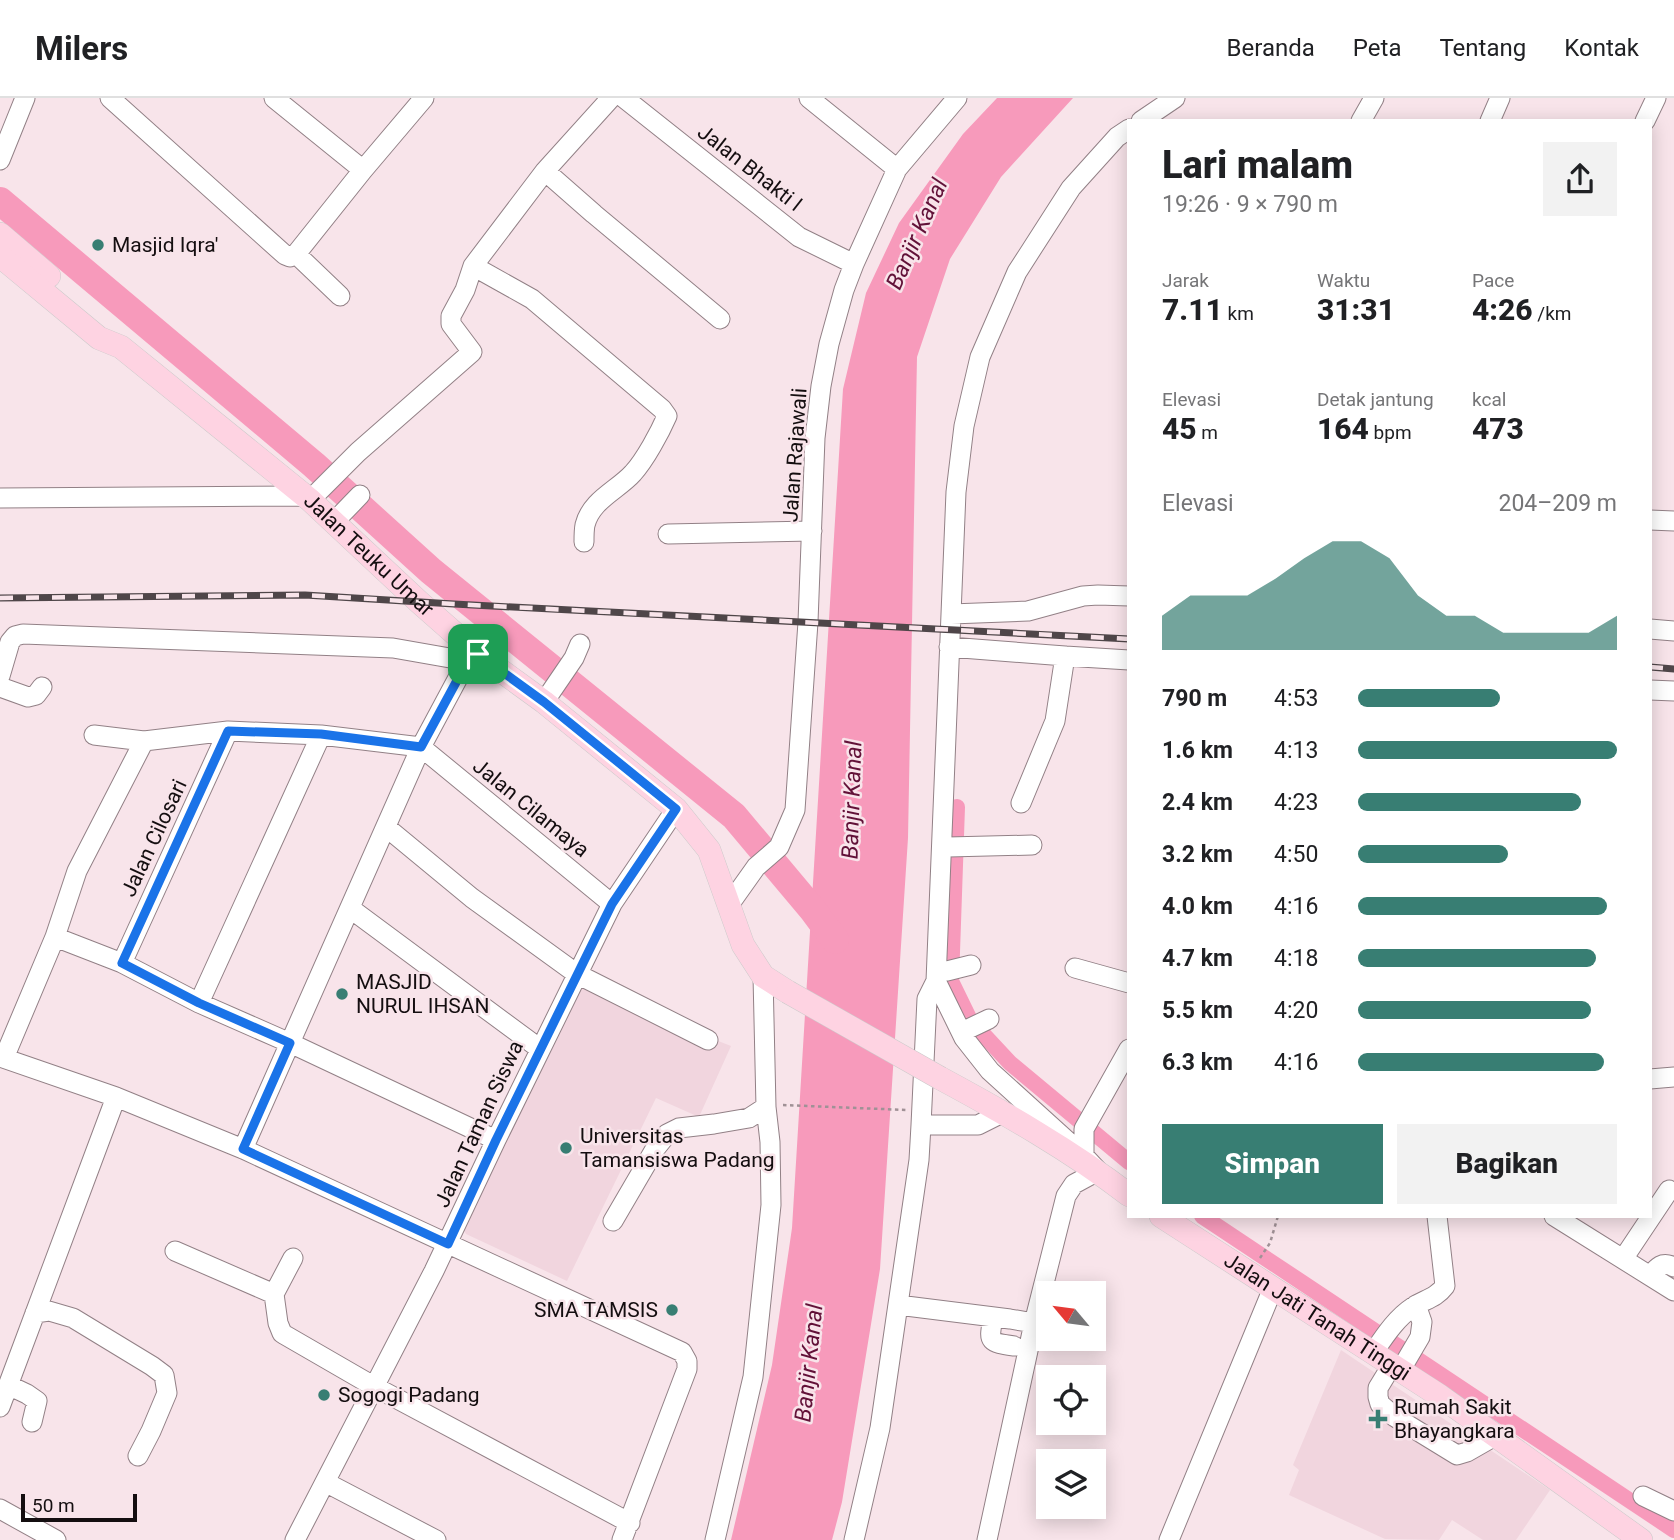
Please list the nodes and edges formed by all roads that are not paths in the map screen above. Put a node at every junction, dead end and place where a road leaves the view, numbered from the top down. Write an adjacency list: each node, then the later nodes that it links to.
1 (25, 98): 18 (street)
2 (110, 98): 23 (street)
3 (274, 98): 20 (street)
4 (424, 98): 20 (street)
5 (611, 98): 21 (street)
6 (624, 98): 25 (street, Jalan Bhakti I)
7 (808, 98): 19 (street)
8 (957, 98): 19 (street, Jalan Rajawali)
9 (1175, 98): 13 (street)
10 (1374, 98): 14 (street)
11 (1500, 98): 15 (street)
12 (1656, 98): 16 (street)
13 (1144, 119)
14 (1362, 119)
15 (1491, 119)
16 (1646, 119)
17 (1127, 130): 40 (street)
18 (0, 160)
19 (897, 169): 25 (street, Jalan Rajawali)
20 (363, 170): 23 (street)
21 (545, 171): 26 (street); 28 (street)
22 (0, 234): 29 (main road, Jalan Teuku Umar)
23 (296, 254): 27 (street)
24 (0, 256): 29 (main road, Jalan Teuku Umar)
25 (854, 264): 36 (street, Jalan Rajawali)
26 (473, 266): 30 (street); 38 (street)
27 (340, 296)
28 (720, 319)
29 (121, 346): 30 (main road, Jalan Teuku Umar)
30 (311, 495): 32 (street); 33 (main road, Jalan Teuku Umar)
31 (359, 496): 33 (street)
32 (0, 498)
33 (339, 517): 46 (main road, Jalan Teuku Umar)
34 (1652, 520): 35 (street)
35 (1674, 521)
36 (812, 531): 37 (street); 65 (street, Jalan Rajawali)
37 (668, 534)
38 (584, 542)
39 (1127, 596): 40 (street)
40 (951, 614): 43 (street)
41 (1652, 629): 42 (street)
42 (1674, 631)
43 (949, 647): 45 (street); 63 (street)
44 (577, 651): 53 (street)
45 (1065, 656): 47 (street); 59 (street)
46 (472, 658): 48 (street); 53 (main road, Jalan Teuku Umar); 58 (street)
47 (1127, 660)
48 (0, 676)
49 (0, 687): 50 (street)
50 (42, 687)
51 (1652, 690): 52 (street)
52 (1674, 691)
53 (548, 696): 60 (main road, Jalan Teuku Umar)
54 (105, 731): 57 (street)
55 (228, 731): 56 (street); 57 (street); 68 (street, Jalan Cilosari)
56 (321, 734): 58 (street); 74 (street)
57 (145, 741): 67 (street)
58 (421, 747): 61 (street); 64 (street, Jalan Cilamaya)
59 (1021, 803)
60 (676, 809): 64 (street, Jalan Taman Siswa); 65 (main road, Jalan Teuku Umar)
61 (387, 827): 66 (street); 71 (street)
62 (1032, 845): 63 (street)
63 (945, 848): 70 (street)
64 (612, 904): 71 (street, Jalan Taman Siswa)
65 (729, 905): 72 (main road, Jalan Teuku Umar)
66 (351, 909): 76 (street); 77 (street)
67 (55, 937): 68 (street); 79 (street)
68 (122, 963): 74 (street)
69 (1074, 968): 73 (street)
70 (952, 971): 85 (street); 88 (street)
71 (578, 974): 75 (street); 77 (street, Jalan Taman Siswa)
72 (763, 976): 83 (street); 84 (main road, Jalan Teuku Umar, bridge)
73 (1127, 982)
74 (199, 1003): 76 (street)
75 (708, 1040)
76 (290, 1043): 86 (street); 87 (street)
77 (540, 1049): 86 (street, Jalan Taman Siswa)
78 (1127, 1053): 88 (street)
79 (2, 1058): 82 (street)
80 (1674, 1077): 81 (street)
81 (1652, 1079)
82 (116, 1097): 87 (street); 108 (street)
83 (771, 1106): 96 (street); 128 (street)
84 (1004, 1112): 85 (street); 88 (main road)
85 (917, 1117): 106 (street)
86 (496, 1140): 97 (street, Jalan Taman Siswa)
87 (243, 1149): 97 (street)
88 (1091, 1163): 90 (main road); 110 (street)
89 (1670, 1190): 91 (street)
90 (1127, 1193)
91 (1652, 1216)
92 (1164, 1218): 103 (main road, Jalan Jati Tanah Tinggi)
93 (1437, 1218): 107 (street)
94 (1557, 1218): 100 (street)
95 (1651, 1218): 100 (street)
96 (613, 1221)
97 (448, 1244): 114 (street, Jalan Taman Siswa); 123 (street)
98 (176, 1251): 105 (street)
99 (293, 1258): 105 (street)
100 (1623, 1259): 102 (street)
101 (1674, 1266): 102 (street)
102 (1650, 1276): 104 (street)
103 (1273, 1288): 112 (main road, Jalan Jati Tanah Tinggi); 131 (street)
104 (1674, 1291)
105 (274, 1294): 114 (street)
106 (898, 1305): 109 (street); 129 (street)
107 (1416, 1305): 112 (street); 112 (street)
108 (35, 1313): 113 (street); 118 (street)
109 (993, 1317): 110 (street); 111 (street)
110 (1034, 1323): 130 (street)
111 (1014, 1346)
112 (1388, 1363): 117 (main road, Jalan Jati Tanah Tinggi); 117 (street)
113 (8, 1385): 115 (street); 116 (street)
114 (375, 1387): 119 (street, Jalan Taman Siswa); 123 (street)
115 (0, 1407)
116 (32, 1422)
117 (1495, 1436): 132 (main road, Jalan Jati Tanah Tinggi)
118 (138, 1456)
119 (325, 1482): 124 (street); 126 (street, Jalan Taman Siswa)
120 (1643, 1496): 122 (street)
121 (0, 1509): 125 (street)
122 (1674, 1511)
123 (626, 1531)
124 (409, 1533): 127 (street)
125 (56, 1540)
126 (295, 1540)
127 (436, 1540)
128 (715, 1540)
129 (853, 1540)
130 (986, 1540)
131 (1169, 1540)
132 (1641, 1540)

